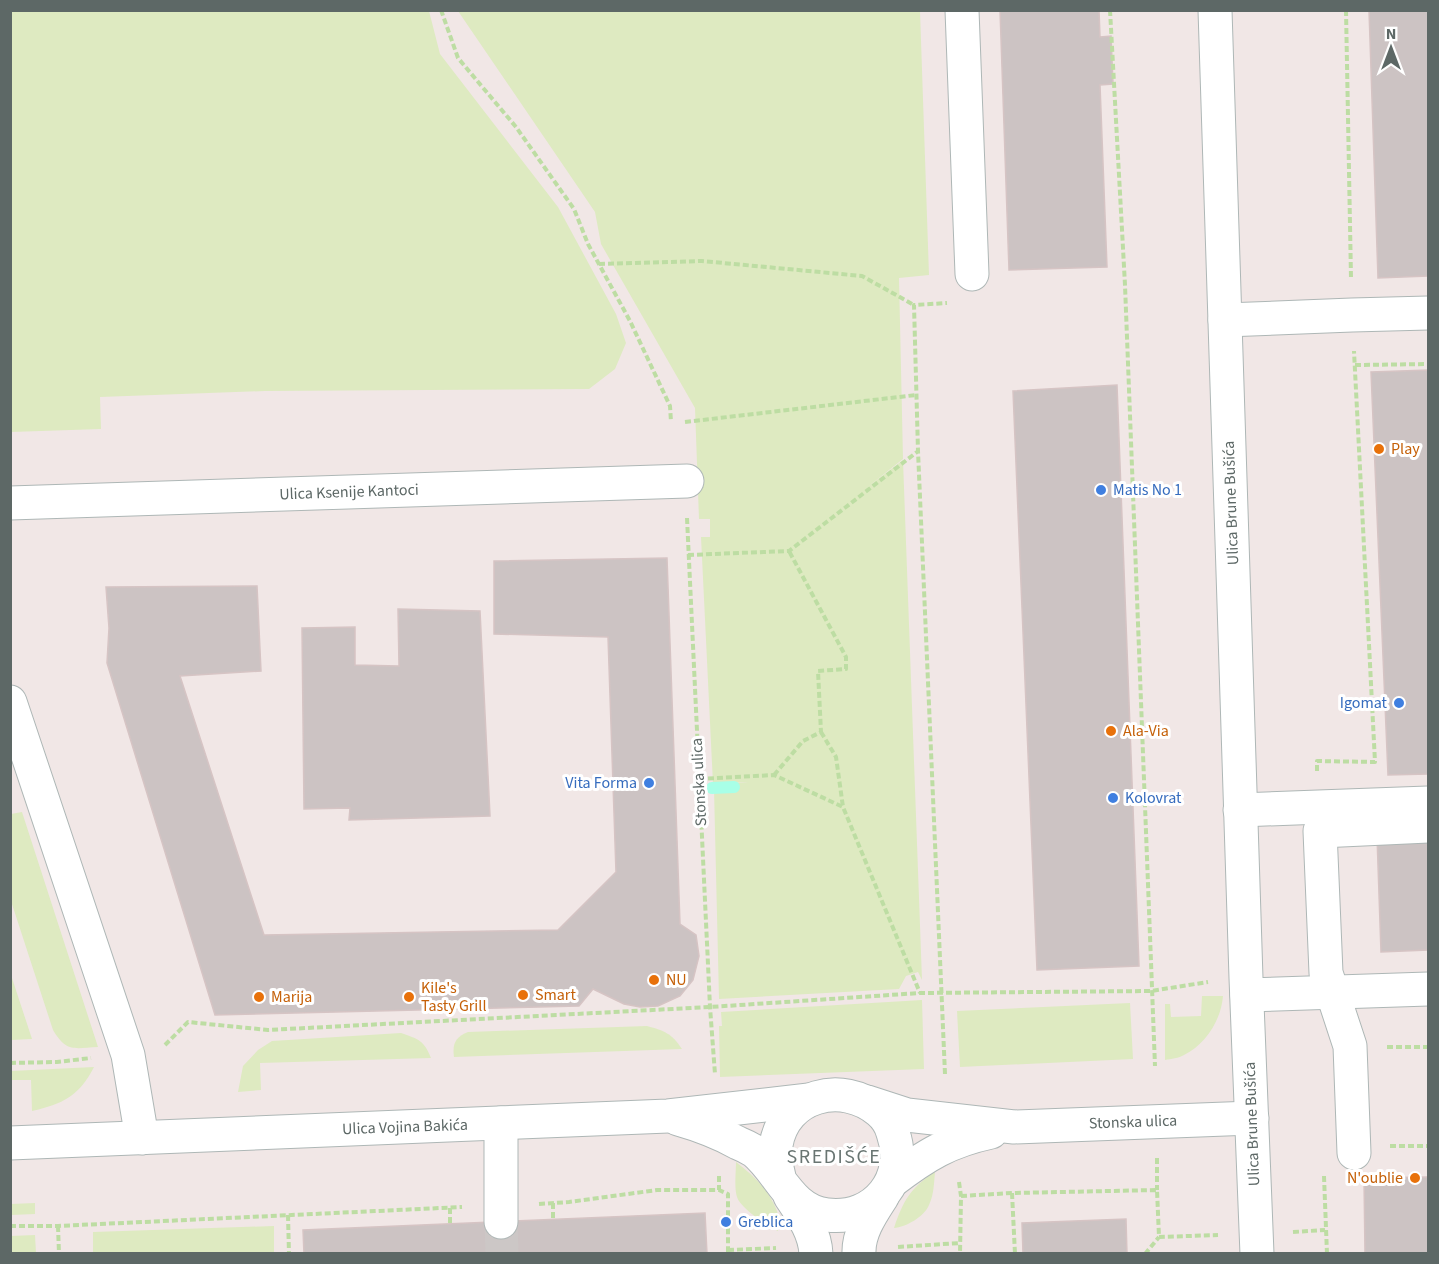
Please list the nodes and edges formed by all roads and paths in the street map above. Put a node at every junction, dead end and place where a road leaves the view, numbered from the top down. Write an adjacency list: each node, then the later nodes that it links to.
1 (441, 10): 6 (path)
2 (962, 10): 7 (street)
3 (1110, 10): 33 (path)
4 (1215, 10): 11 (street, Ulica Brune Bušića)
5 (1346, 10): 10 (path)
6 (599, 264): 8 (path); 15 (path)
7 (972, 274): 8 (path)
8 (914, 305): 14 (path)
9 (1428, 313): 10 (street)
10 (1352, 315): 11 (street); 13 (path)
11 (1225, 320): 29 (street, Ulica Brune Bušića)
12 (1428, 364): 13 (path)
13 (1355, 365): 28 (path)
14 (916, 395): 16 (path); 17 (path)
15 (671, 422)
16 (685, 422)
17 (918, 451): 20 (path); 36 (path)
18 (687, 481): 19 (street, Ulica Ksenije Kantoci); 21 (path, Stonska ulica)
19 (10, 503)
20 (789, 551): 21 (path); 23 (path)
21 (688, 555): 25 (path, Stonska ulica)
22 (10, 702): 53 (street)
23 (821, 732): 24 (path); 27 (path)
24 (774, 775): 25 (path); 27 (path)
25 (699, 779): 38 (path, Stonska ulica)
26 (1428, 803): 28 (street)
27 (843, 807): 35 (path)
28 (1318, 807): 29 (street)
29 (1240, 810): 37 (street, Ulica Brune Bušića)
30 (1428, 826): 34 (street)
31 (1215, 981): 33 (path)
32 (1428, 989): 34 (street)
33 (1151, 991): 36 (path); 44 (path)
34 (1333, 992): 37 (street); 58 (street)
35 (920, 993): 36 (path); 38 (path)
36 (941, 993): 45 (path)
37 (1246, 995): 50 (street, Ulica Brune Bušića)
38 (710, 1007): 39 (path); 46 (path, Stonska ulica)
39 (164, 1046)
40 (1396, 1047): 41 (path)
41 (1428, 1047)
42 (99, 1058): 43 (path)
43 (10, 1063)
44 (1155, 1066)
45 (945, 1074)
46 (715, 1082)
47 (809, 1100): 48 (street); 49 (street, Ulica Vojina Bakića); 60 (street)
48 (866, 1101): 52 (street, Stonska ulica); 61 (street)
49 (668, 1116): 51 (street, Ulica Vojina Bakića); 60 (street, Ulica Vojina Bakića)
50 (1252, 1118): 52 (street, Stonska ulica); 88 (street, Ulica Brune Bušića)
51 (501, 1123): 53 (street, Ulica Vojina Bakića); 67 (street)
52 (1014, 1127): 61 (street, Stonska ulica)
53 (142, 1138): 54 (street, Ulica Vojina Bakića)
54 (10, 1143)
55 (1400, 1146): 56 (path)
56 (1428, 1146)
57 (1157, 1148): 62 (path)
58 (1354, 1153): 73 (path)
59 (959, 1177): 64 (path)
60 (785, 1188): 61 (street); 83 (street)
61 (887, 1189): 84 (street, Stonska ulica)
62 (1157, 1190): 63 (path); 76 (path)
63 (1012, 1193): 64 (path); 86 (path)
64 (961, 1196): 77 (path)
65 (553, 1203): 67 (path); 69 (path); 80 (path)
66 (450, 1208): 67 (path); 68 (path); 70 (path)
67 (501, 1213)
68 (288, 1215): 72 (path); 82 (path)
69 (553, 1219)
70 (450, 1224)
71 (10, 1226): 72 (path)
72 (58, 1226): 81 (path)
73 (1325, 1230): 74 (path); 89 (path)
74 (1285, 1232)
75 (1223, 1234): 76 (path)
76 (1160, 1237): 87 (path)
77 (960, 1243): 79 (path); 85 (path)
78 (784, 1248): 80 (path)
79 (891, 1248)
80 (728, 1252)
81 (59, 1254)
82 (289, 1254)
83 (816, 1254)
84 (859, 1254)
85 (960, 1254)
86 (1015, 1254)
87 (1145, 1254)
88 (1257, 1254)
89 (1327, 1254)

